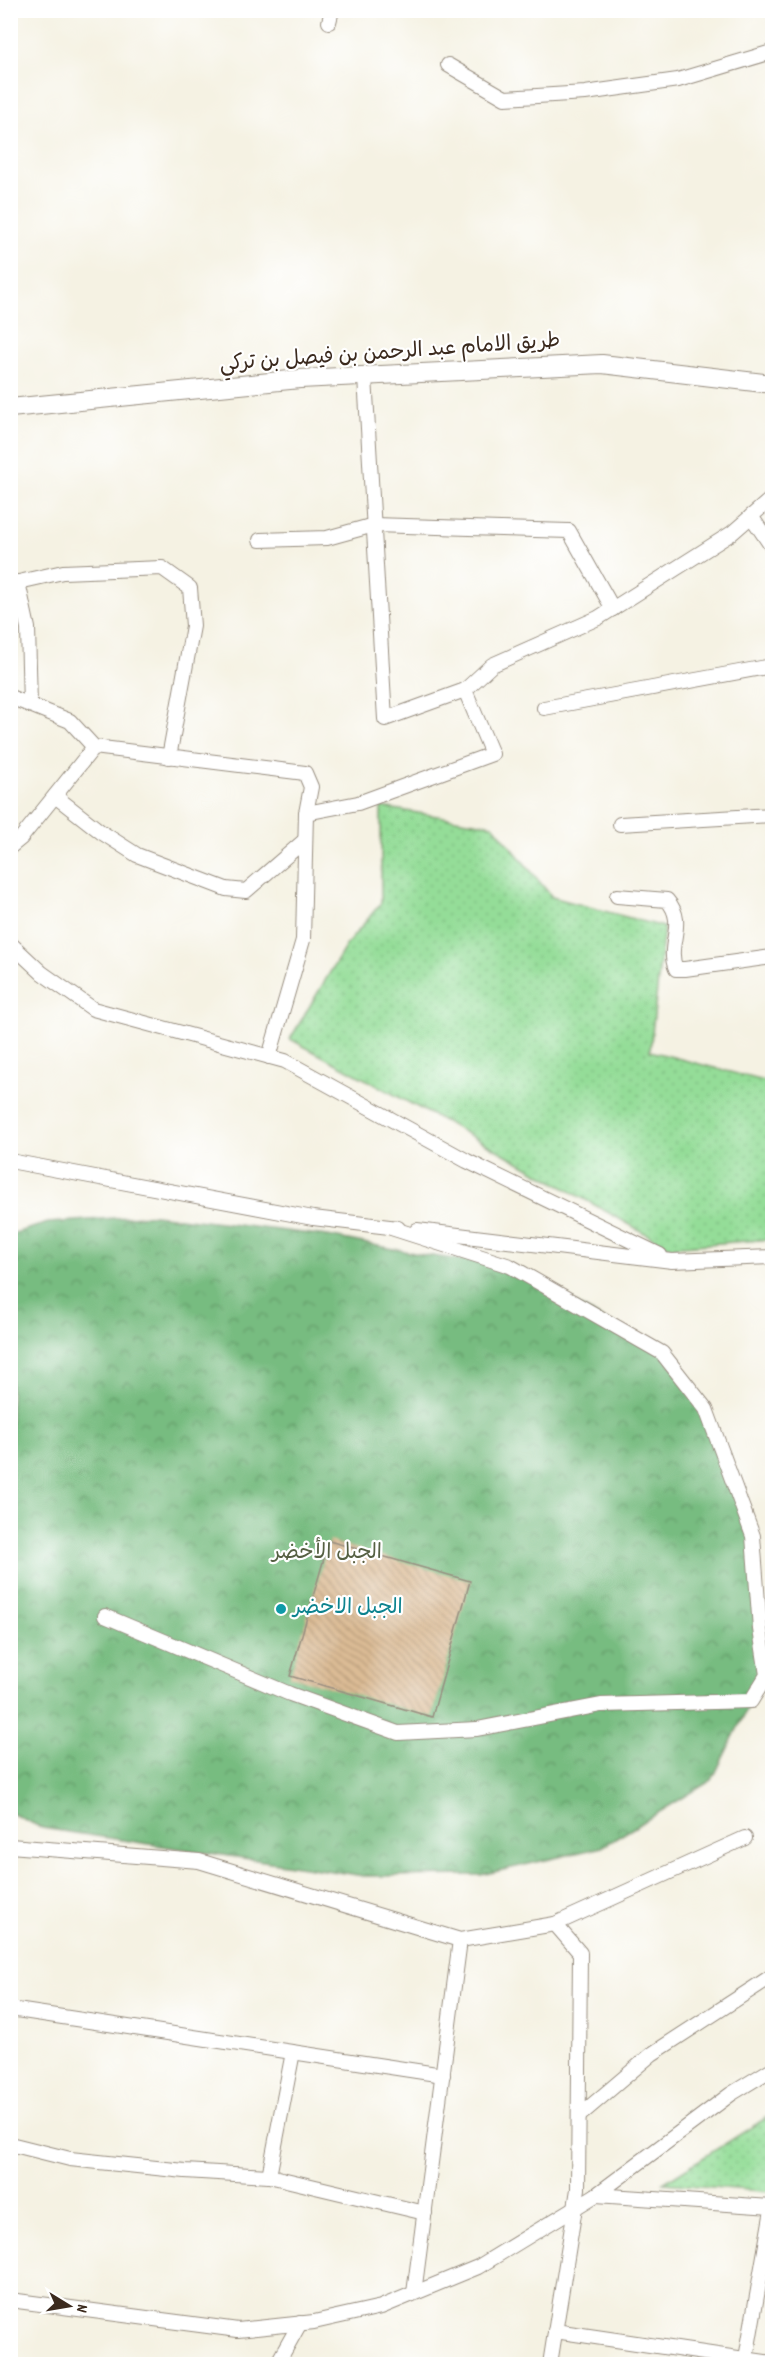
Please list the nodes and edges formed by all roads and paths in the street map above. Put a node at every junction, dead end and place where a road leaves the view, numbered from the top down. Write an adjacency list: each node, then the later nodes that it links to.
1 (772, 52): 2 (street)
2 (448, 65)
3 (365, 377): 4 (street, طريق الامام عبد الرحمن بن فيصل بن تركي); 5 (street, طريق الامام عبد الرحمن بن فيصل بن تركي); 8 (street)
4 (772, 384)
5 (10, 408)
6 (772, 498): 7 (street)
7 (751, 516): 10 (street); 12 (street)
8 (374, 525): 9 (street); 12 (street); 14 (street)
9 (260, 540)
10 (772, 547)
11 (14, 583): 16 (street); 19 (street)
12 (613, 609): 14 (street)
13 (772, 666): 17 (street)
14 (465, 690): 21 (street)
15 (10, 697): 16 (street)
16 (30, 705): 18 (street)
17 (544, 708)
18 (94, 747): 19 (street); 20 (street)
19 (169, 757): 21 (street)
20 (55, 796): 24 (street); 25 (street)
21 (306, 813): 24 (street)
22 (772, 815): 23 (street)
23 (620, 824)
24 (305, 840): 29 (street)
25 (10, 847)
26 (617, 896): 28 (street)
27 (10, 943): 29 (street)
28 (772, 957)
29 (269, 1057): 33 (street)
30 (10, 1161): 31 (street)
31 (388, 1227): 33 (street); 34 (street)
32 (772, 1257): 33 (street)
33 (672, 1261)
34 (105, 1616)
35 (745, 1838): 37 (street)
36 (10, 1846): 38 (street)
37 (555, 1924): 38 (street); 44 (street)
38 (460, 1940): 43 (street)
39 (772, 1977): 44 (street)
40 (10, 2009): 41 (street)
41 (293, 2052): 43 (street); 46 (street)
42 (772, 2069): 47 (street)
43 (443, 2075): 50 (street)
44 (579, 2116): 49 (street)
45 (10, 2144): 46 (street)
46 (268, 2176): 50 (street)
47 (596, 2195): 48 (street); 49 (street)
48 (772, 2208): 55 (street)
49 (575, 2209): 51 (street); 54 (street)
50 (425, 2213): 51 (street)
51 (414, 2294): 53 (street)
52 (10, 2300): 53 (street)
53 (300, 2323): 57 (street)
54 (555, 2331): 55 (street); 58 (street)
55 (745, 2362): 56 (street)
56 (772, 2363)
57 (277, 2364)
58 (550, 2364)

